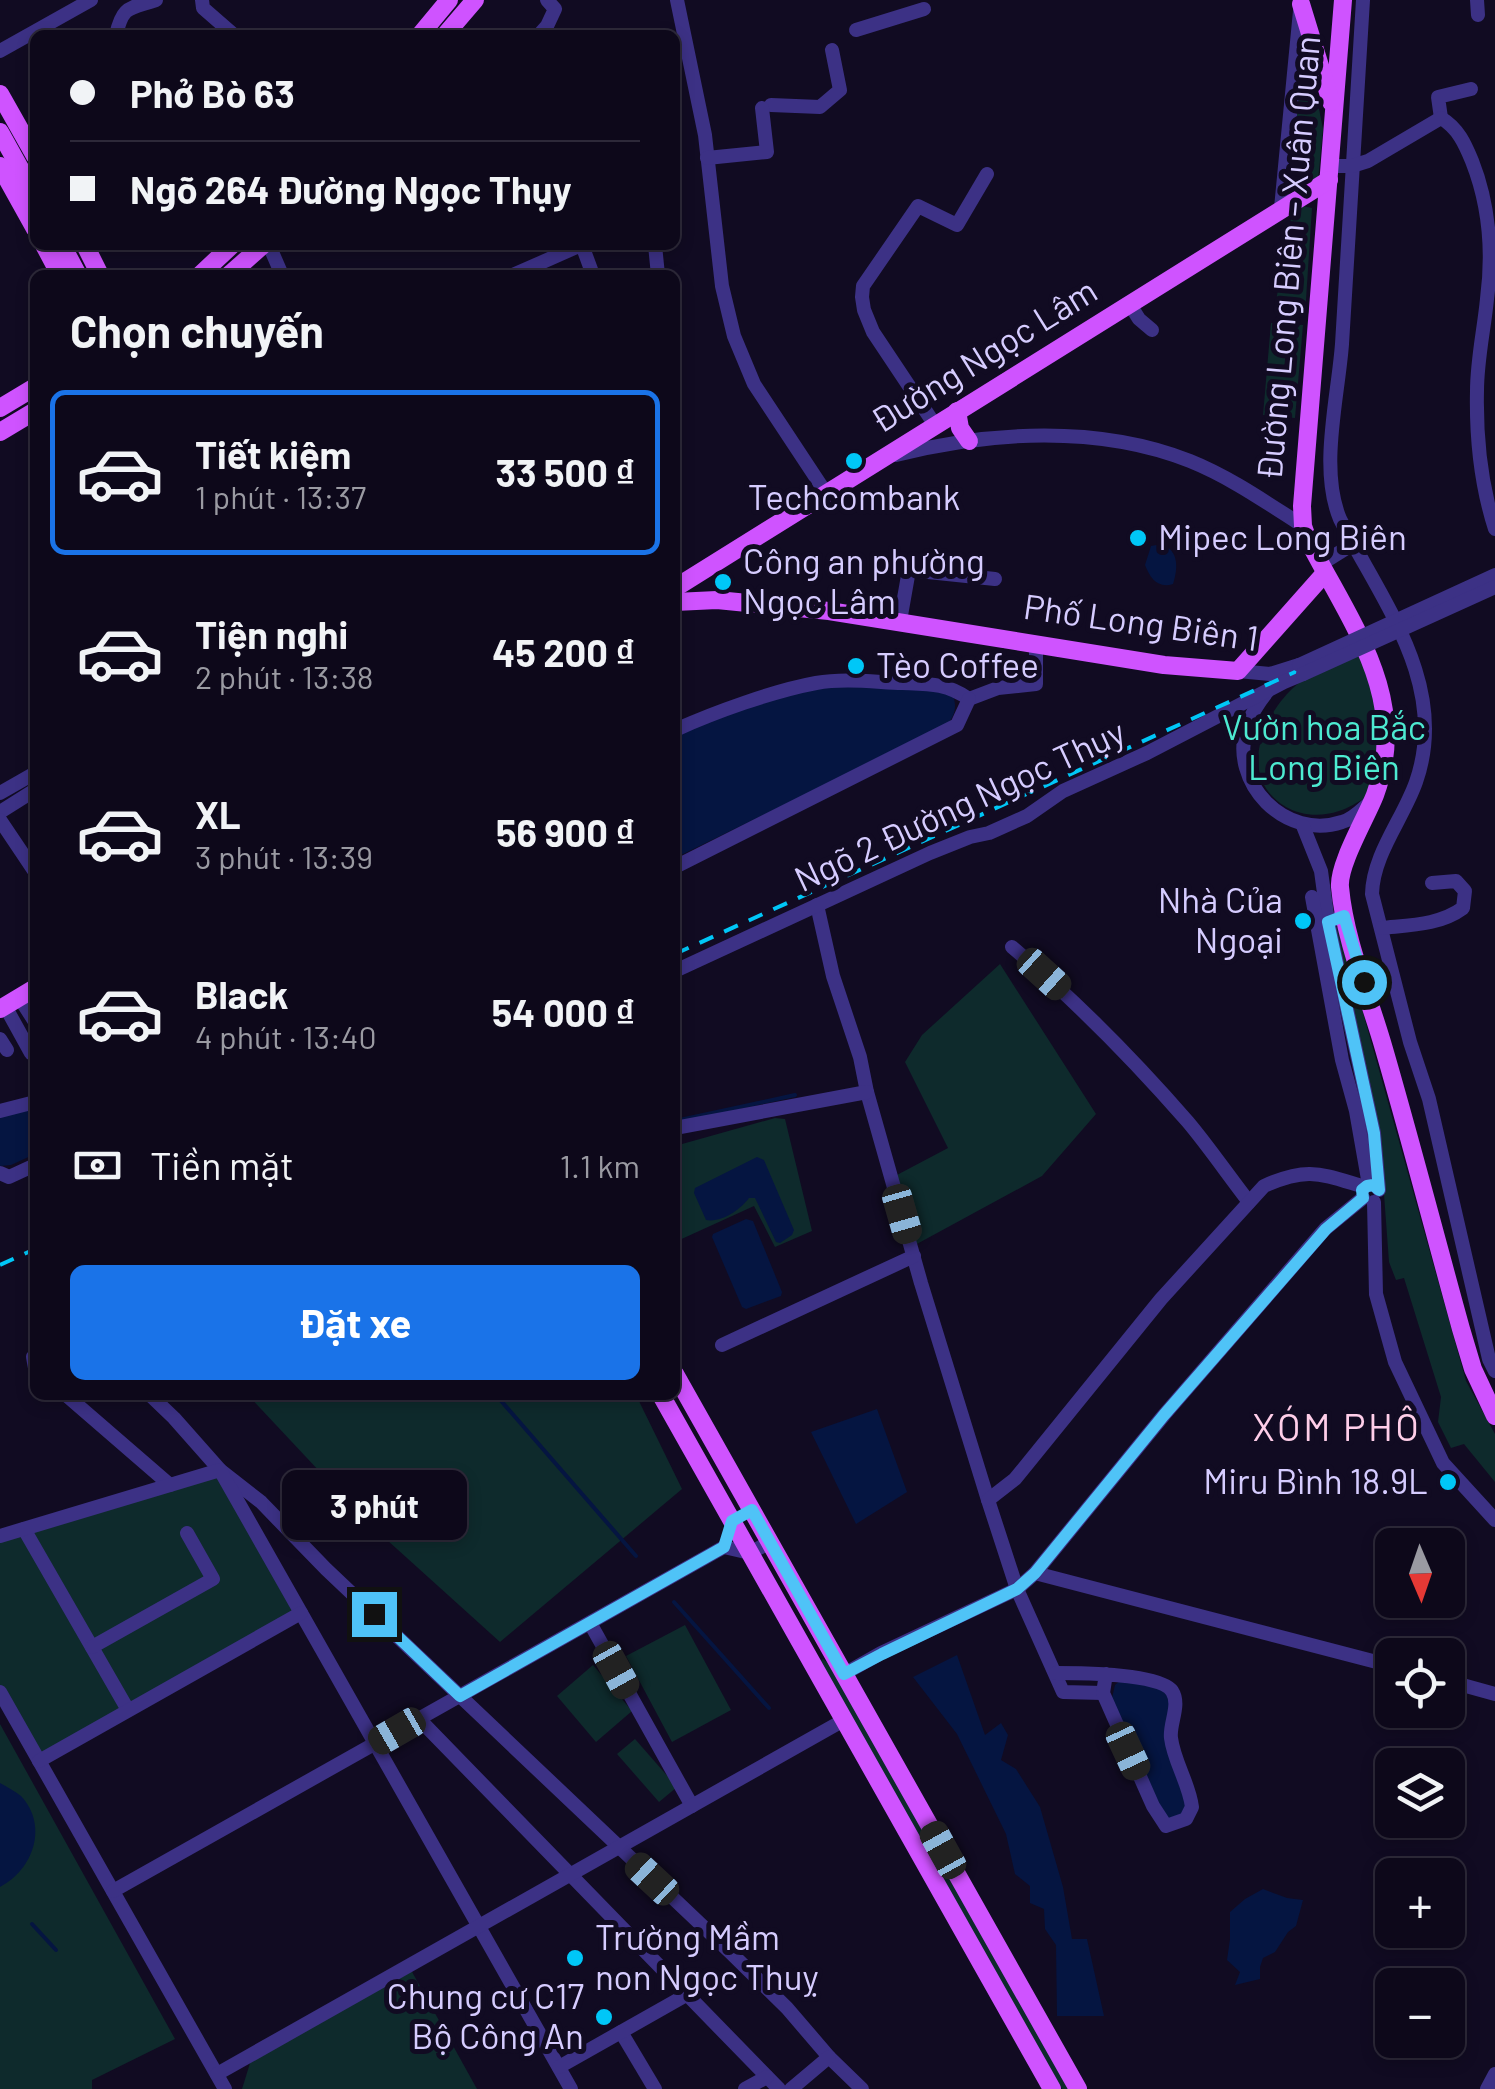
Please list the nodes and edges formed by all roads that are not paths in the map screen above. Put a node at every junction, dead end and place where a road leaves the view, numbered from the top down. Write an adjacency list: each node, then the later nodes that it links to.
1 (91, 0): 12 (street)
2 (156, 0): 13 (street)
3 (202, 0): 14 (street)
4 (449, 0): 15 (main road)
5 (474, 0): 16 (main road)
6 (547, 0): 17 (street)
7 (677, 0): 28 (street)
8 (1343, 0): 24 (main road, Đường Long Biên – Xuân Quan)
9 (1363, 0): 30 (street)
10 (1301, 2): 24 (main road); 34 (street)
11 (924, 9): 18 (street)
12 (37, 30)
13 (117, 30)
14 (226, 30)
15 (424, 30)
16 (449, 30)
17 (544, 30)
18 (856, 30)
19 (30, 34): 21 (street)
20 (832, 50): 28 (street)
21 (0, 51)
22 (1471, 89): 25 (street)
23 (0, 94): 27 (main road)
24 (1334, 112): 31 (main road, Đường Long Biên – Xuân Quan)
25 (1442, 118): 30 (street); 54 (street)
26 (0, 132): 33 (main road)
27 (30, 147)
28 (707, 158): 52 (street)
29 (0, 166): 35 (main road)
30 (1352, 166): 31 (street); 55 (street)
31 (1329, 173): 34 (main road, Đường Ngọc Lâm); 53 (main road, Đường Long Biên – Xuân Quan)
32 (986, 174): 48 (street)
33 (30, 186)
34 (1282, 208): 42 (main road, Đường Ngọc Lâm)
35 (30, 220)
36 (227, 250): 39 (main road)
37 (260, 250): 40 (main road)
38 (571, 250): 41 (street)
39 (205, 270)
40 (235, 270)
41 (525, 270)
42 (1129, 303): 43 (street); 46 (main road, Đường Ngọc Lâm)
43 (1152, 330)
44 (30, 390): 45 (main road)
45 (0, 408)
46 (957, 412): 48 (main road, Đường Ngọc Lâm); 50 (main road)
47 (30, 414): 49 (main road)
48 (934, 425): 51 (main road, Đường Ngọc Lâm)
49 (0, 432)
50 (969, 441): 51 (street); 53 (street)
51 (881, 459): 52 (main road, Đường Ngọc Lâm)
52 (826, 493): 57 (main road, Đường Ngọc Lâm)
53 (1303, 526): 56 (main road, Đường Long Biên – Xuân Quan)
54 (1495, 529)
55 (1353, 544): 56 (street); 86 (street)
56 (1323, 568): 66 (main road); 74 (main road, Đường Long Biên – Xuân Quan)
57 (702, 571): 60 (main road, Đường Ngọc Lâm); 62 (main road)
58 (1495, 576): 67 (street, bridge)
59 (995, 580): 64 (street)
60 (680, 585)
61 (1495, 586): 67 (street, bridge)
62 (717, 600): 63 (main road, Phố Long Biên 1); 64 (main road, Phố Long Biên 1)
63 (680, 602)
64 (900, 621): 65 (main road, Phố Long Biên 1)
65 (1036, 644): 66 (main road, Phố Long Biên 1); 69 (street)
66 (1238, 670): 67 (street, Phố Long Biên 1)
67 (1301, 670): 68 (street, Ngõ 2 Đường Ngọc Thụy)
68 (1267, 692): 77 (street); 84 (street, Ngõ 2 Đường Ngọc Thụy)
69 (969, 699): 70 (street); 78 (street)
70 (680, 728)
71 (30, 776): 73 (street)
72 (30, 793): 75 (street)
73 (0, 794)
74 (1374, 798): 77 (street); 81 (main road, Đường Long Biên – Xuân Quan)
75 (0, 812)
76 (0, 820): 79 (street)
77 (1303, 826): 80 (street)
78 (680, 864)
79 (30, 865)
80 (1322, 870): 81 (street); 85 (street)
81 (1339, 881): 85 (main road)
82 (1432, 882): 86 (street)
83 (1312, 897): 97 (street)
84 (817, 905): 88 (street, Ngõ 2 Đường Ngọc Thụy); 91 (street)
85 (1336, 919): 97 (street); 106 (main road)
86 (1382, 928): 101 (street)
87 (1012, 947): 98 (street)
88 (680, 969)
89 (15, 1000): 90 (street)
90 (30, 1053)
91 (867, 1092): 94 (street); 99 (street)
92 (30, 1103): 93 (street)
93 (0, 1110)
94 (680, 1127)
95 (30, 1167): 96 (street)
96 (0, 1173)
97 (1370, 1192): 98 (street); 111 (street); 119 (street)
98 (1248, 1202): 109 (street)
99 (914, 1256): 100 (street); 109 (street)
100 (722, 1345)
101 (1495, 1370)
102 (680, 1383): 110 (main road)
103 (72, 1400): 108 (street)
104 (155, 1400): 107 (street)
105 (664, 1400): 112 (main road)
106 (1495, 1416)
107 (220, 1470): 108 (street); 121 (street); 132 (street)
108 (170, 1485): 113 (street)
109 (988, 1500): 120 (street)
110 (752, 1510): 112 (street); 116 (main road)
111 (1495, 1520)
112 (732, 1521): 117 (street); 118 (main road)
113 (24, 1529): 115 (street); 123 (street)
114 (187, 1533): 123 (street)
115 (0, 1536)
116 (770, 1542): 118 (street); 126 (main road)
117 (724, 1547): 118 (street); 122 (street)
118 (750, 1553): 135 (main road)
119 (1035, 1573): 120 (street); 124 (street)
120 (1017, 1589): 125 (street); 126 (street)
121 (301, 1613): 133 (street); 136 (street)
122 (590, 1623): 132 (street); 138 (street)
123 (92, 1647): 133 (street)
124 (1375, 1662)
125 (1056, 1673): 127 (street); 130 (street)
126 (844, 1674): 158 (main road)
127 (1106, 1674): 130 (street); 130 (street)
128 (1465, 1685): 131 (street)
129 (0, 1692): 137 (street)
130 (1103, 1693)
131 (1495, 1694)
132 (460, 1696): 134 (street); 139 (street)
133 (128, 1710): 137 (street)
134 (419, 1719): 136 (street); 140 (street)
135 (844, 1720): 138 (street); 157 (main road)
136 (375, 1744): 141 (street); 142 (street)
137 (39, 1761): 141 (street)
138 (692, 1806): 139 (street)
139 (619, 1848): 140 (street); 145 (street)
140 (570, 1875): 142 (street); 143 (street)
141 (113, 1891): 147 (street)
142 (479, 1926): 146 (street); 147 (street)
143 (688, 1994): 144 (street); 149 (street)
144 (620, 2032): 146 (street); 152 (street)
145 (829, 2058): 155 (street); 156 (street)
146 (559, 2067): 151 (street)
147 (217, 2074): 150 (street)
148 (1495, 2074): 159 (street)
149 (767, 2077): 153 (street); 154 (street)
150 (225, 2089)
151 (571, 2089)
152 (655, 2089)
153 (745, 2089)
154 (778, 2089)
155 (792, 2089)
156 (862, 2089)
157 (1052, 2089)
158 (1078, 2089)
159 (1488, 2089)

